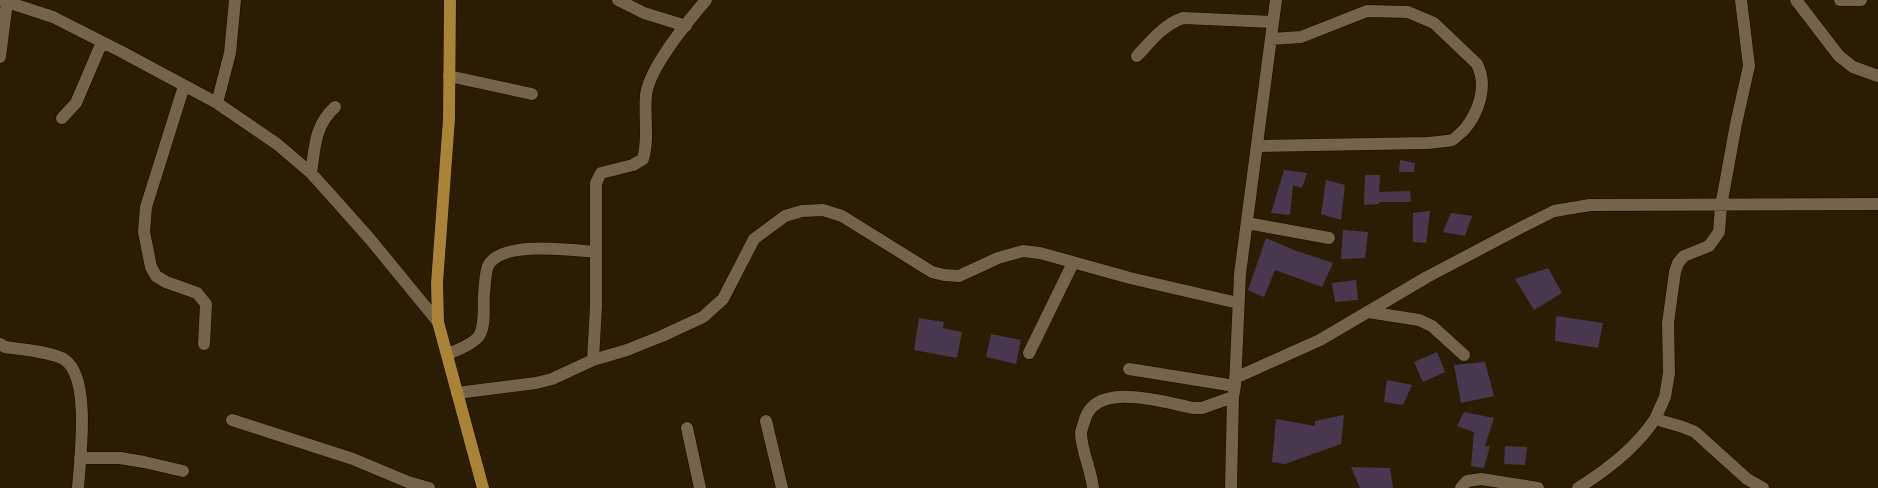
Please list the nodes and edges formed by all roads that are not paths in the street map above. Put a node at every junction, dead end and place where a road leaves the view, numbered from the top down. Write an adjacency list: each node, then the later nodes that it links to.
1 (235, 0): 22 (street)
2 (450, 0): 18 (main road)
3 (618, 0): 13 (street)
4 (706, 0): 13 (street)
5 (1276, 0): 12 (street)
6 (1741, 0): 28 (street)
7 (1796, 0): 19 (street)
8 (1840, 0): 9 (street)
9 (1861, 0)
10 (4, 1): 11 (street); 17 (street)
11 (22, 3): 15 (street)
12 (1273, 22): 14 (street); 16 (street)
13 (686, 26): 31 (street)
14 (1272, 38): 25 (street); 25 (street)
15 (102, 42): 20 (street); 24 (street)
16 (1138, 56)
17 (0, 57)
18 (449, 76): 21 (street); 35 (main road)
19 (1878, 76)
20 (184, 86): 22 (street); 37 (street)
21 (532, 94)
22 (217, 103): 26 (street)
23 (335, 108): 26 (street)
24 (62, 118)
25 (1258, 146): 29 (street)
26 (311, 173): 35 (street)
27 (1878, 204): 28 (street)
28 (1721, 206): 34 (street); 45 (street)
29 (1247, 223): 30 (street); 33 (street)
30 (1329, 238)
31 (596, 252): 39 (street); 41 (street)
32 (1073, 263): 33 (street); 38 (street); 41 (street)
33 (1238, 303): 43 (street)
34 (1368, 312): 40 (street); 43 (street)
35 (438, 322): 39 (main road)
36 (0, 344): 49 (street)
37 (204, 344)
38 (1029, 353)
39 (448, 354): 44 (main road)
40 (1464, 354)
41 (593, 360): 44 (street)
42 (1129, 369): 43 (street)
43 (1234, 387): 56 (street); 57 (street)
44 (457, 393): 53 (main road)
45 (1655, 419): 60 (street); 61 (street)
46 (232, 420): 52 (street)
47 (766, 421): 55 (street)
48 (687, 428): 54 (street)
49 (80, 458): 50 (street); 51 (street)
50 (183, 471)
51 (78, 488)
52 (429, 488)
53 (483, 488)
54 (700, 488)
55 (782, 488)
56 (1093, 488)
57 (1232, 488)
58 (1461, 488): 59 (street)
59 (1538, 488)
60 (1578, 488)
61 (1763, 488)

